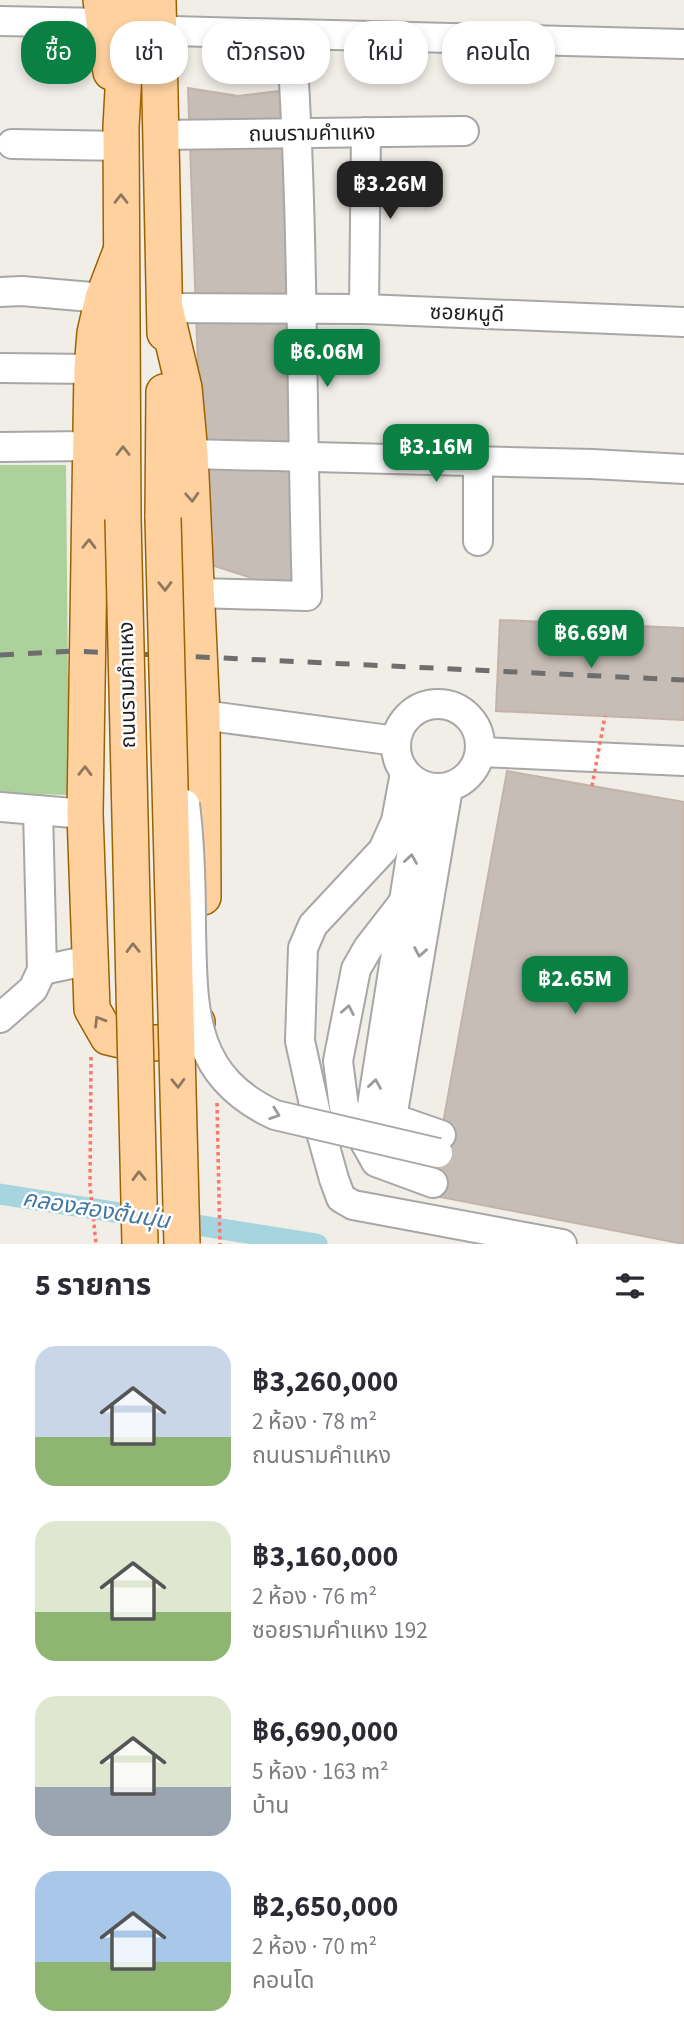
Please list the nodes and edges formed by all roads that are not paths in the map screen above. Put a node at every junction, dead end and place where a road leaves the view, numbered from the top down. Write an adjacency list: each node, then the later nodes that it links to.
1 (111, 8): 3 (street); 12 (main road, ถนนรามคำแหง)
2 (168, 10): 4 (street); 11 (main road, ถนนรามคำแหง)
3 (0, 21)
4 (224, 21)
5 (330, 35): 6 (street)
6 (684, 44)
7 (294, 84): 10 (street)
8 (464, 131): 9 (street, ถนนรามคำแหง)
9 (366, 132): 10 (street, ถนนรามคำแหง); 19 (street)
10 (298, 134): 11 (street, ถนนรามคำแหง); 18 (street)
11 (160, 135): 17 (main road, ถนนรามคำแหง)
12 (121, 136): 13 (street); 14 (main road, ถนนรามคำแหง, one-way to 12)
13 (12, 145)
14 (121, 251): 16 (main road); 46 (main road, ถนนรามคำแหง, one-way to 14, bridge)
15 (0, 292): 16 (street)
16 (103, 298): 22 (main road)
17 (165, 308): 18 (street, ซอยหนูดี); 25 (main road); 31 (main road, ถนนรามคำแหง, one-way to 31, bridge)
18 (303, 309): 19 (street, ซอยหนูดี); 26 (street)
19 (364, 309): 20 (street, ซอยหนูดี)
20 (684, 321)
21 (0, 368): 22 (street)
22 (92, 369): 23 (main road)
23 (90, 446): 24 (street); 39 (main road, one-way to 23)
24 (0, 447)
25 (190, 454): 26 (street); 30 (main road, one-way to 30)
26 (303, 457): 27 (street); 30 (street)
27 (478, 461): 28 (street); 29 (street)
28 (684, 469)
29 (478, 541)
30 (196, 593): 32 (main road)
31 (167, 691): 36 (street, bridge); 47 (main road, ถนนรามคำแหง, one-way to 47, bridge)
32 (202, 715): 33 (street); 41 (main road, one-way to 41)
33 (396, 740): 34 (street); 36 (street)
34 (480, 751): 35 (street); 36 (street)
35 (684, 761)
36 (425, 782): 40 (street, one-way to 36); 48 (street)
37 (0, 807): 38 (street)
38 (38, 810): 39 (street); 42 (street)
39 (85, 814): 41 (main road)
40 (404, 900): 44 (street, one-way to 40); 44 (street, one-way to 40)
41 (90, 960): 42 (street)
42 (42, 971): 43 (street)
43 (0, 1018)
44 (366, 1144): 45 (street)
45 (433, 1183)
46 (140, 1244)
47 (182, 1244)
48 (562, 1244)

